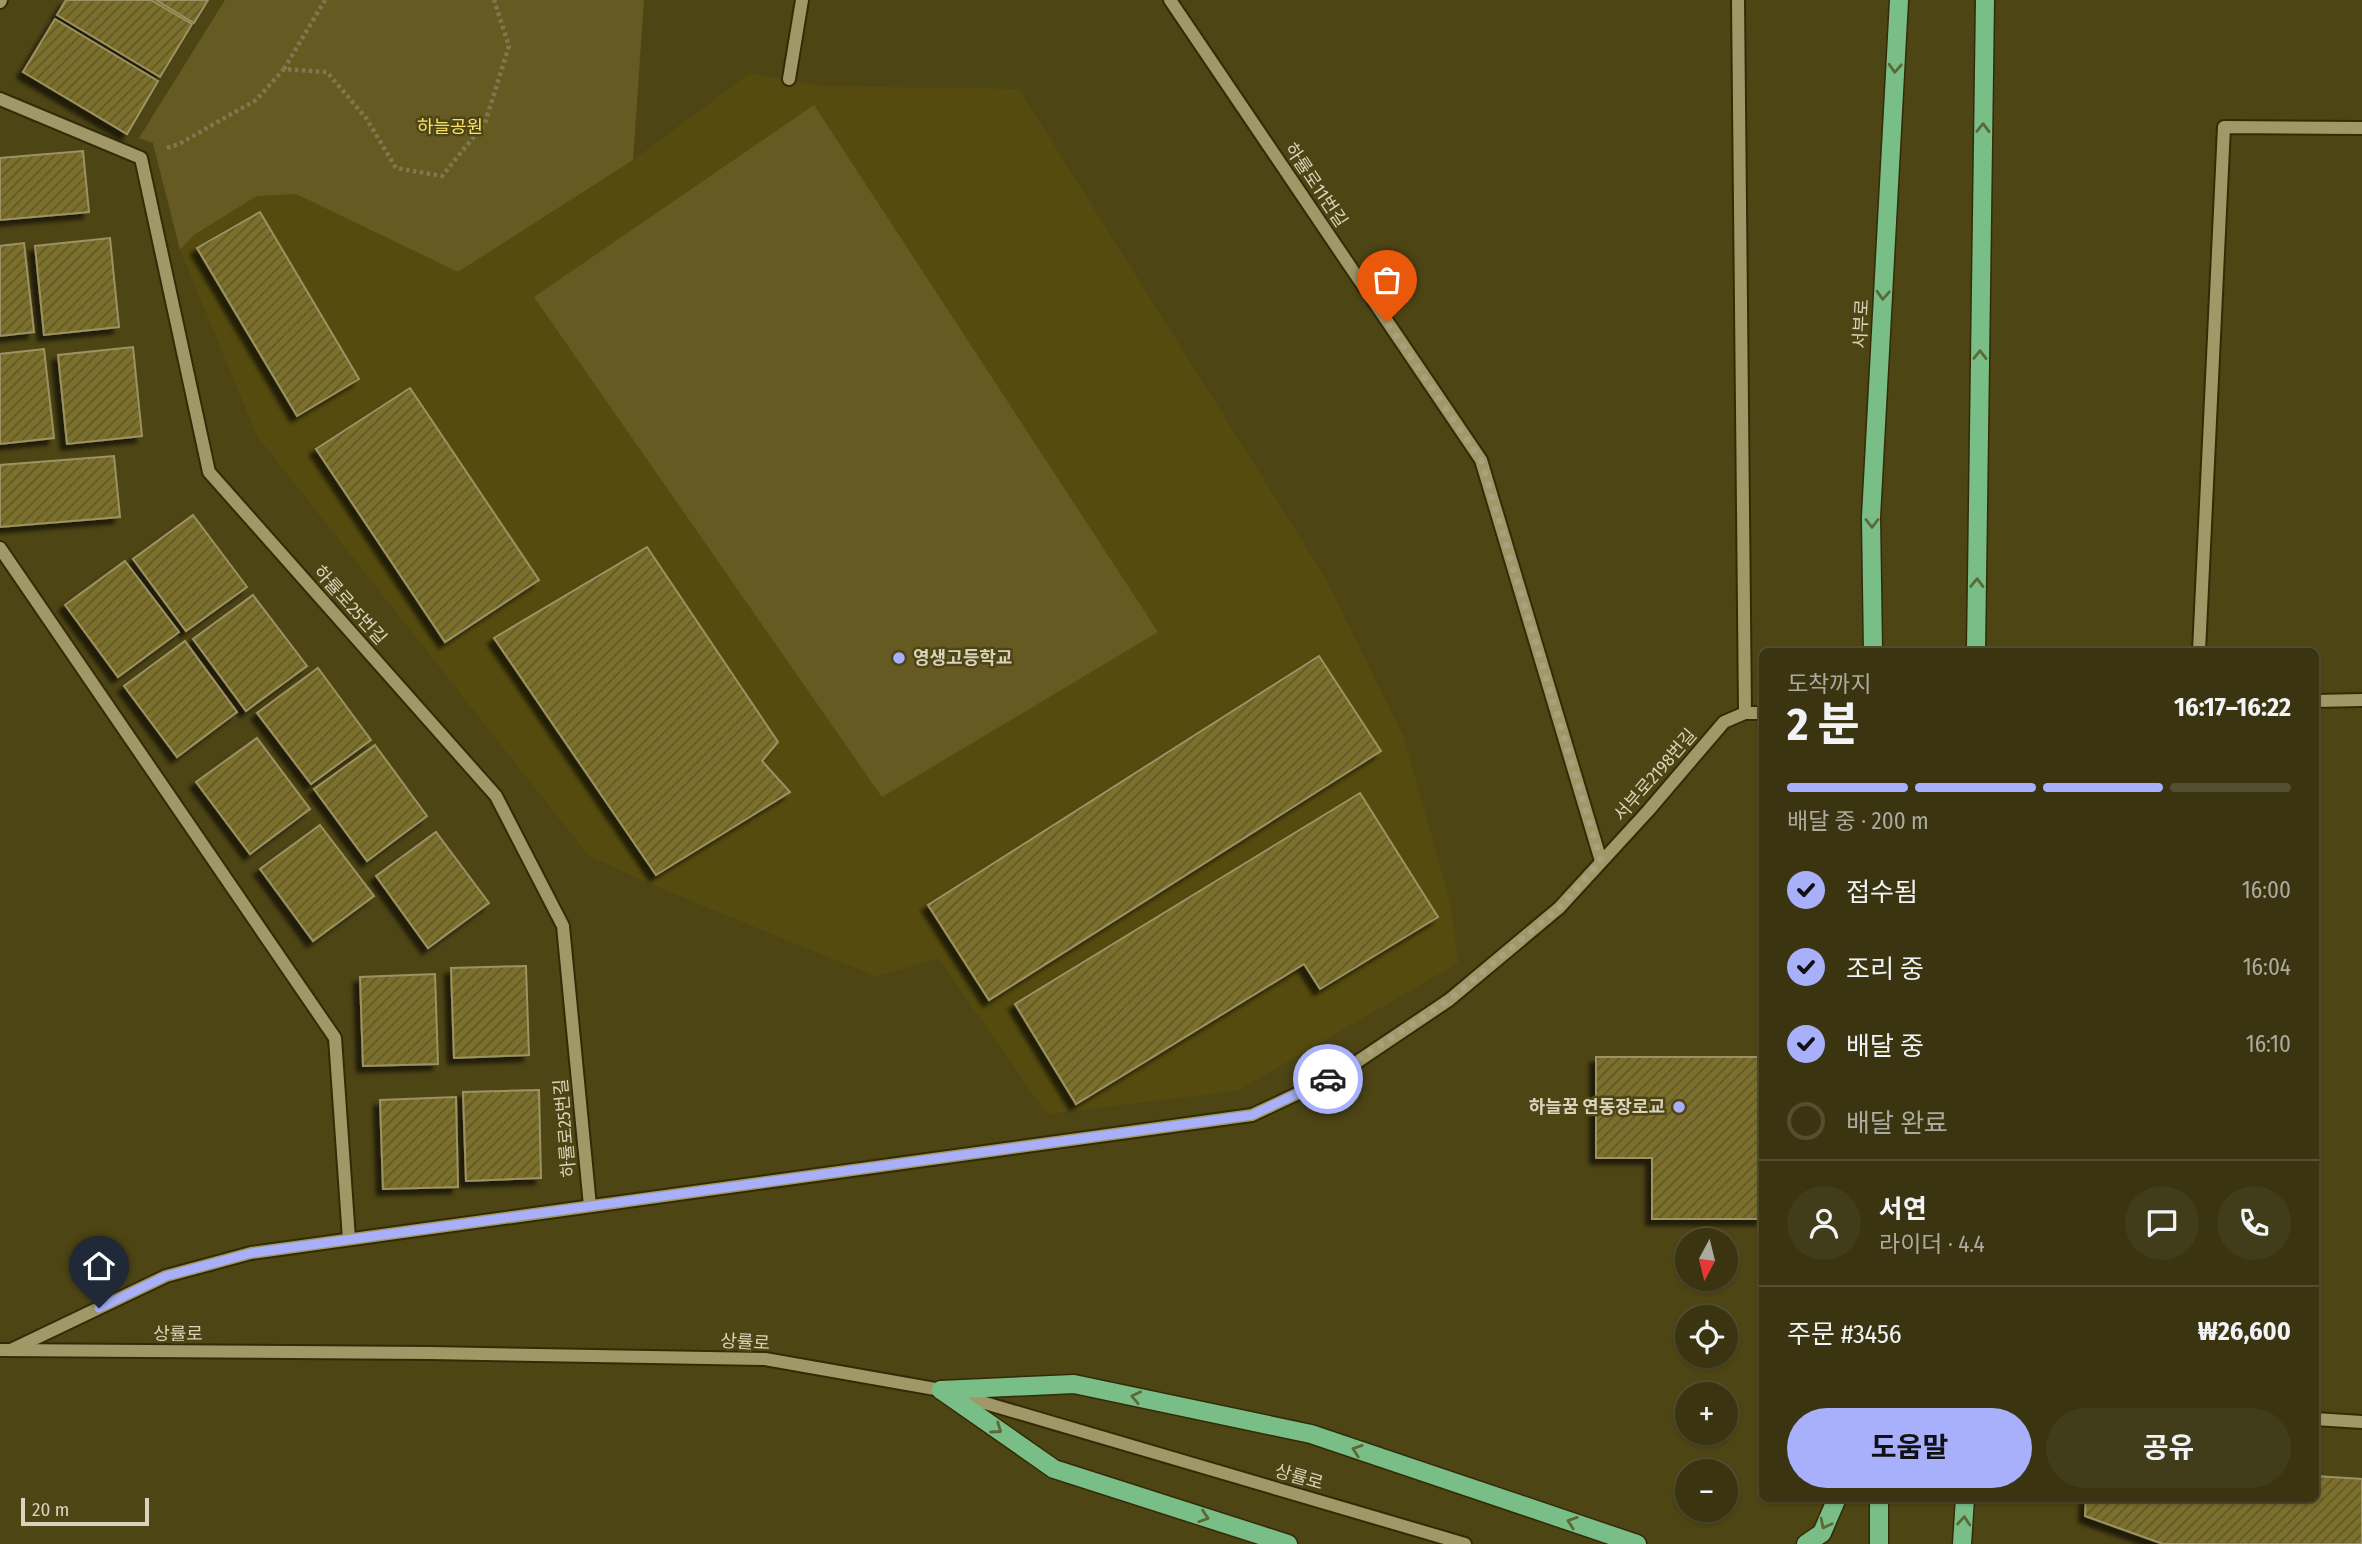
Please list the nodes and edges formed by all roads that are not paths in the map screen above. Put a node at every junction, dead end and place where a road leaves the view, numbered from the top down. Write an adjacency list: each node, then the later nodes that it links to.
1 (802, 0): 6 (street)
2 (1170, 0): 17 (street, 하률로11번길)
3 (1738, 0): 15 (street)
4 (1899, 0): 10 (main road, 서부로, one-way to 10)
5 (1985, 0): 11 (main road, one-way to 5)
6 (789, 79)
7 (0, 99): 18 (street, 하률로25번길)
8 (2362, 128): 12 (street)
9 (0, 548): 19 (street)
10 (1873, 648)
11 (1976, 648)
12 (2199, 648)
13 (2319, 701): 14 (street)
14 (2362, 701)
15 (1745, 713): 16 (street); 17 (street, 서부로2198번길)
16 (1759, 713)
17 (1601, 861): 18 (street, 서부로2198번길)
18 (590, 1206): 19 (street, 서부로2198번길)
19 (349, 1239): 20 (street, 서부로2198번길)
20 (5, 1350): 21 (street, 상률로)
21 (941, 1390): 27 (main road, one-way to 27); 28 (street, 상률로); 29 (main road, one-way to 21)
22 (2319, 1419): 23 (street)
23 (2362, 1422)
24 (1835, 1502): 30 (main road, one-way to 30)
25 (1879, 1502): 31 (main road)
26 (1965, 1502): 32 (main road, one-way to 26)
27 (1288, 1544)
28 (1465, 1544)
29 (1637, 1544)
30 (1806, 1544)
31 (1879, 1544)
32 (1962, 1544)

